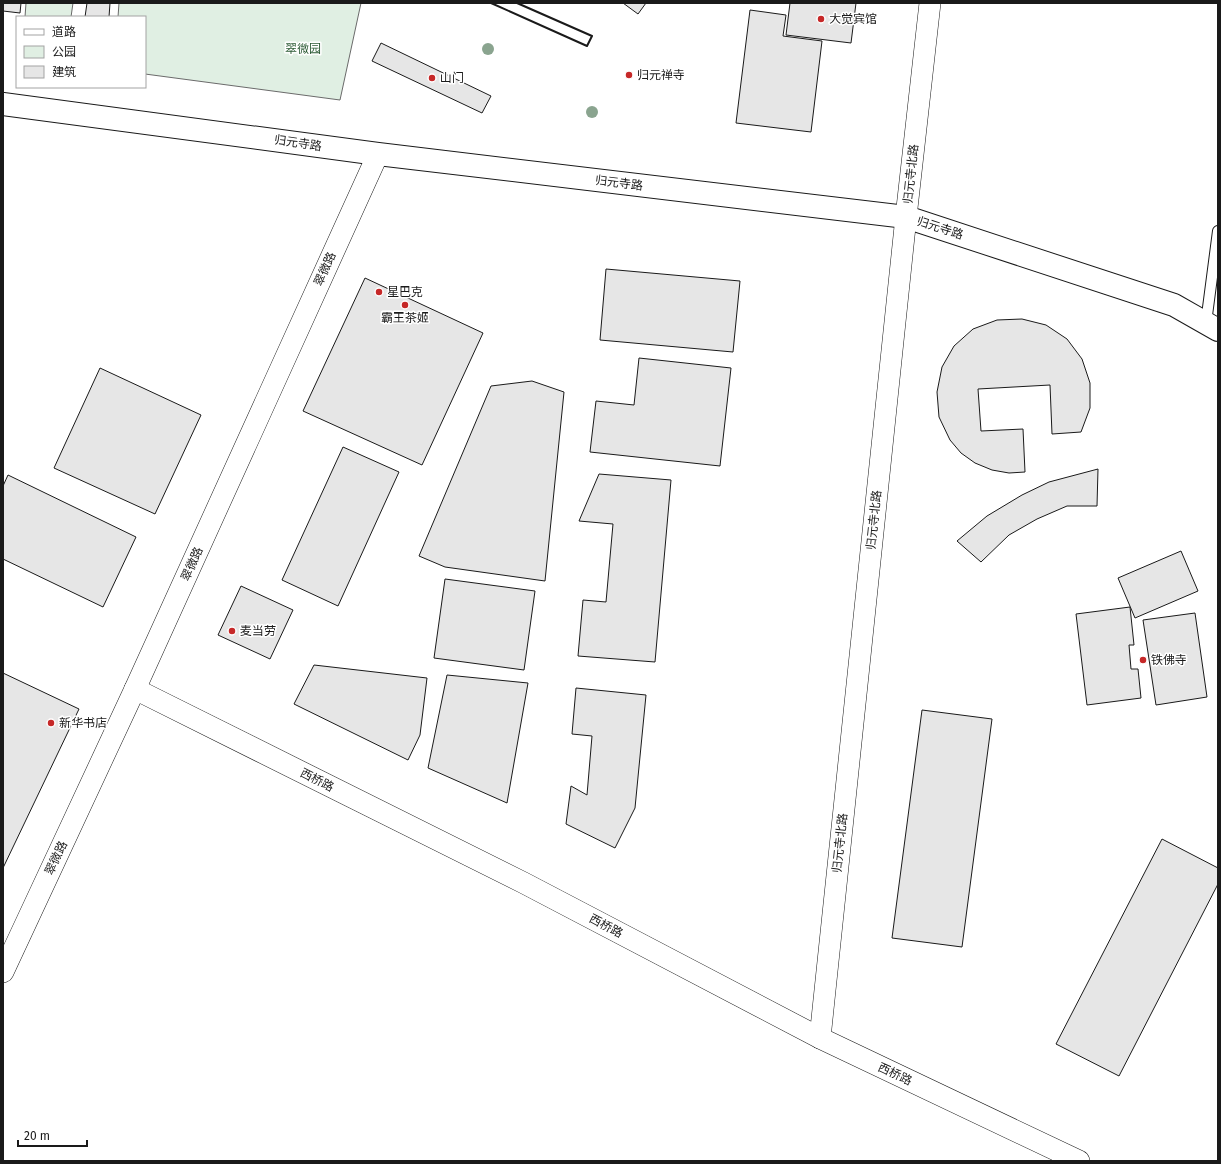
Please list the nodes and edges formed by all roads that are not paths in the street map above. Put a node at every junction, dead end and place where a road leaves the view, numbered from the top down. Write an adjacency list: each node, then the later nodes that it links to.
1 (930, 3): 4 (street, 归元寺北路)
2 (3, 104): 3 (street, 归元寺路)
3 (378, 154): 4 (street, 归元寺路); 7 (street, 翠微路)
4 (906, 217): 6 (street, 归元寺路); 9 (street, 归元寺北路)
5 (1218, 231): 6 (lane)
6 (1212, 326)
7 (135, 689): 8 (street, 翠微路); 9 (street, 西桥路)
8 (3, 972)
9 (820, 1038): 10 (street, 西桥路)
10 (1079, 1161)

